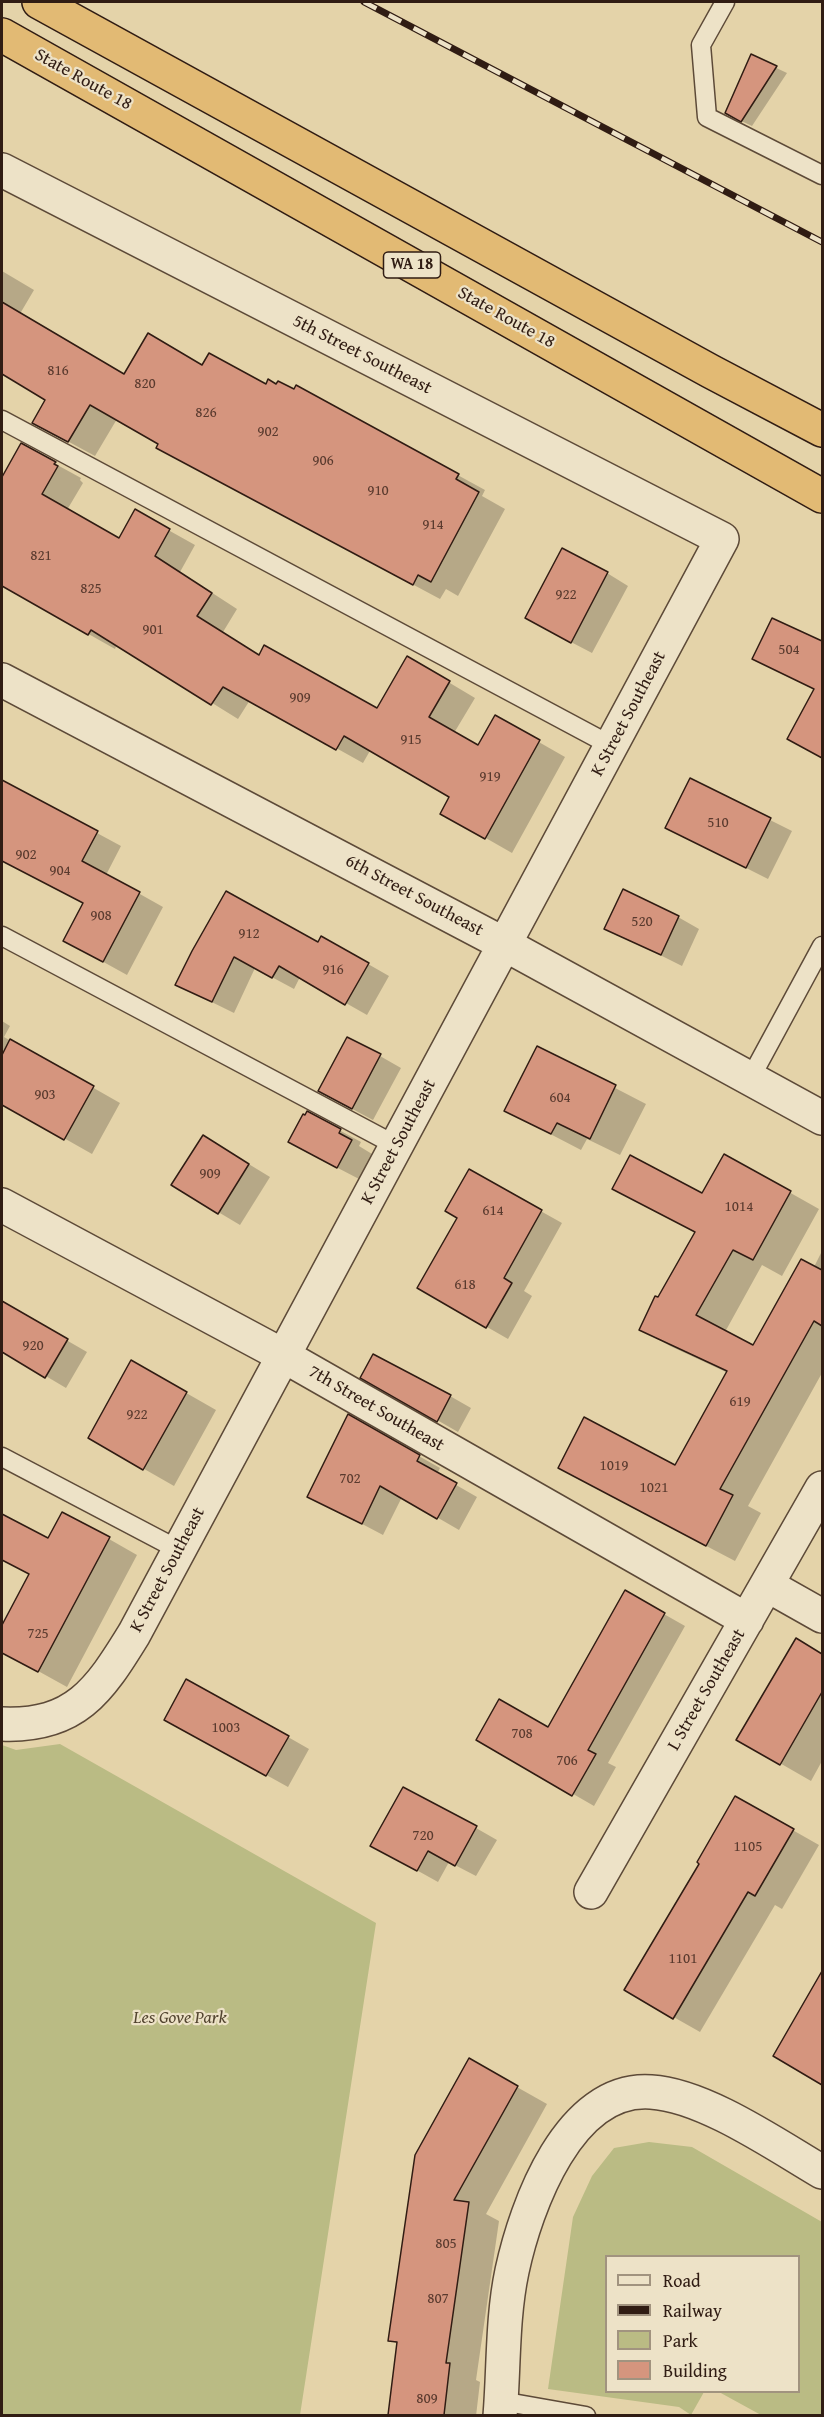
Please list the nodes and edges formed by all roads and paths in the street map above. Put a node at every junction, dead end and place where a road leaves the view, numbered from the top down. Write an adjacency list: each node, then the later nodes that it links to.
1 (39, 2): 7 (highway, WA 18)
2 (725, 2): 5 (lane)
3 (2, 35): 8 (highway, State Route 18 / WA 18)
4 (2, 170): 9 (street, 5th Street Southeast)
5 (822, 175)
6 (2, 420): 11 (lane)
7 (822, 430)
8 (822, 496)
9 (722, 539): 11 (street, K Street Southeast)
10 (2, 680): 13 (street, 6th Street Southeast)
11 (612, 746): 13 (street, K Street Southeast)
12 (2, 936): 17 (lane)
13 (504, 944): 15 (street, 6th Street Southeast); 17 (street, K Street Southeast)
14 (822, 946): 15 (lane)
15 (750, 1079): 16 (street, 6th Street Southeast)
16 (822, 1118)
17 (397, 1146): 19 (street, K Street Southeast)
18 (2, 1205): 19 (street, 7th Street Southeast)
19 (284, 1356): 22 (street, K Street Southeast); 25 (street, 7th Street Southeast)
20 (2, 1457): 22 (lane)
21 (822, 1488): 23 (street, L Street Southeast)
22 (179, 1550): 26 (street, K Street Southeast)
23 (767, 1585): 24 (street); 25 (street, L Street Southeast)
24 (822, 1616)
25 (747, 1620): 27 (street, L Street Southeast)
26 (2, 1724)
27 (591, 1892)
28 (822, 2172): 29 (street)
29 (500, 2408): 30 (lane)
30 (586, 2415)

